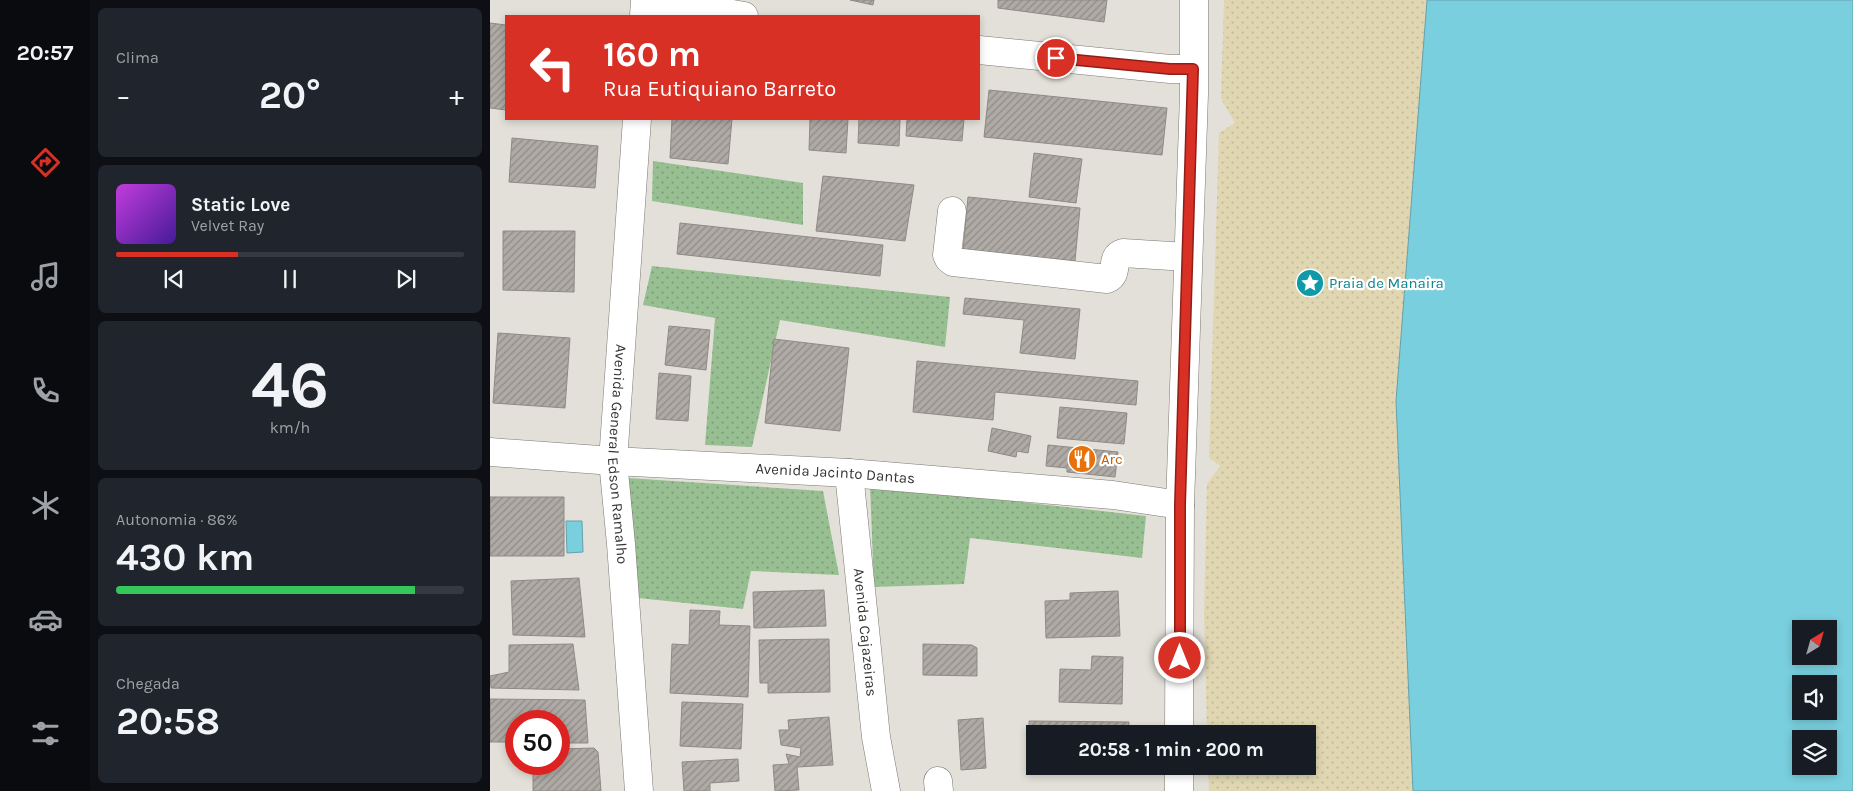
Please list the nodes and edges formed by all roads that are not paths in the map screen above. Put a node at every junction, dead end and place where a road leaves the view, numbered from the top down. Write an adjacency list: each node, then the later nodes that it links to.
1 (645, 0): 4 (main road)
2 (651, 0): 5 (main road)
3 (1194, 0): 7 (main road)
4 (644, 15)
5 (738, 15)
6 (980, 50): 7 (main road)
7 (1193, 69): 10 (main road)
8 (637, 120): 12 (main road, Avenida General Edson Ramalho)
9 (952, 211): 10 (main road)
10 (1188, 256): 14 (main road)
11 (490, 452): 12 (main road, Avenida Jacinto Dantas)
12 (613, 462): 13 (main road, Avenida Jacinto Dantas); 17 (main road, Avenida General Edson Ramalho)
13 (849, 473): 14 (main road, Avenida Jacinto Dantas); 18 (main road, Avenida Cajazeiras)
14 (1180, 505): 15 (main road)
15 (1179, 725)
16 (1179, 775): 19 (main road)
17 (638, 791)
18 (886, 791)
19 (1179, 791)

